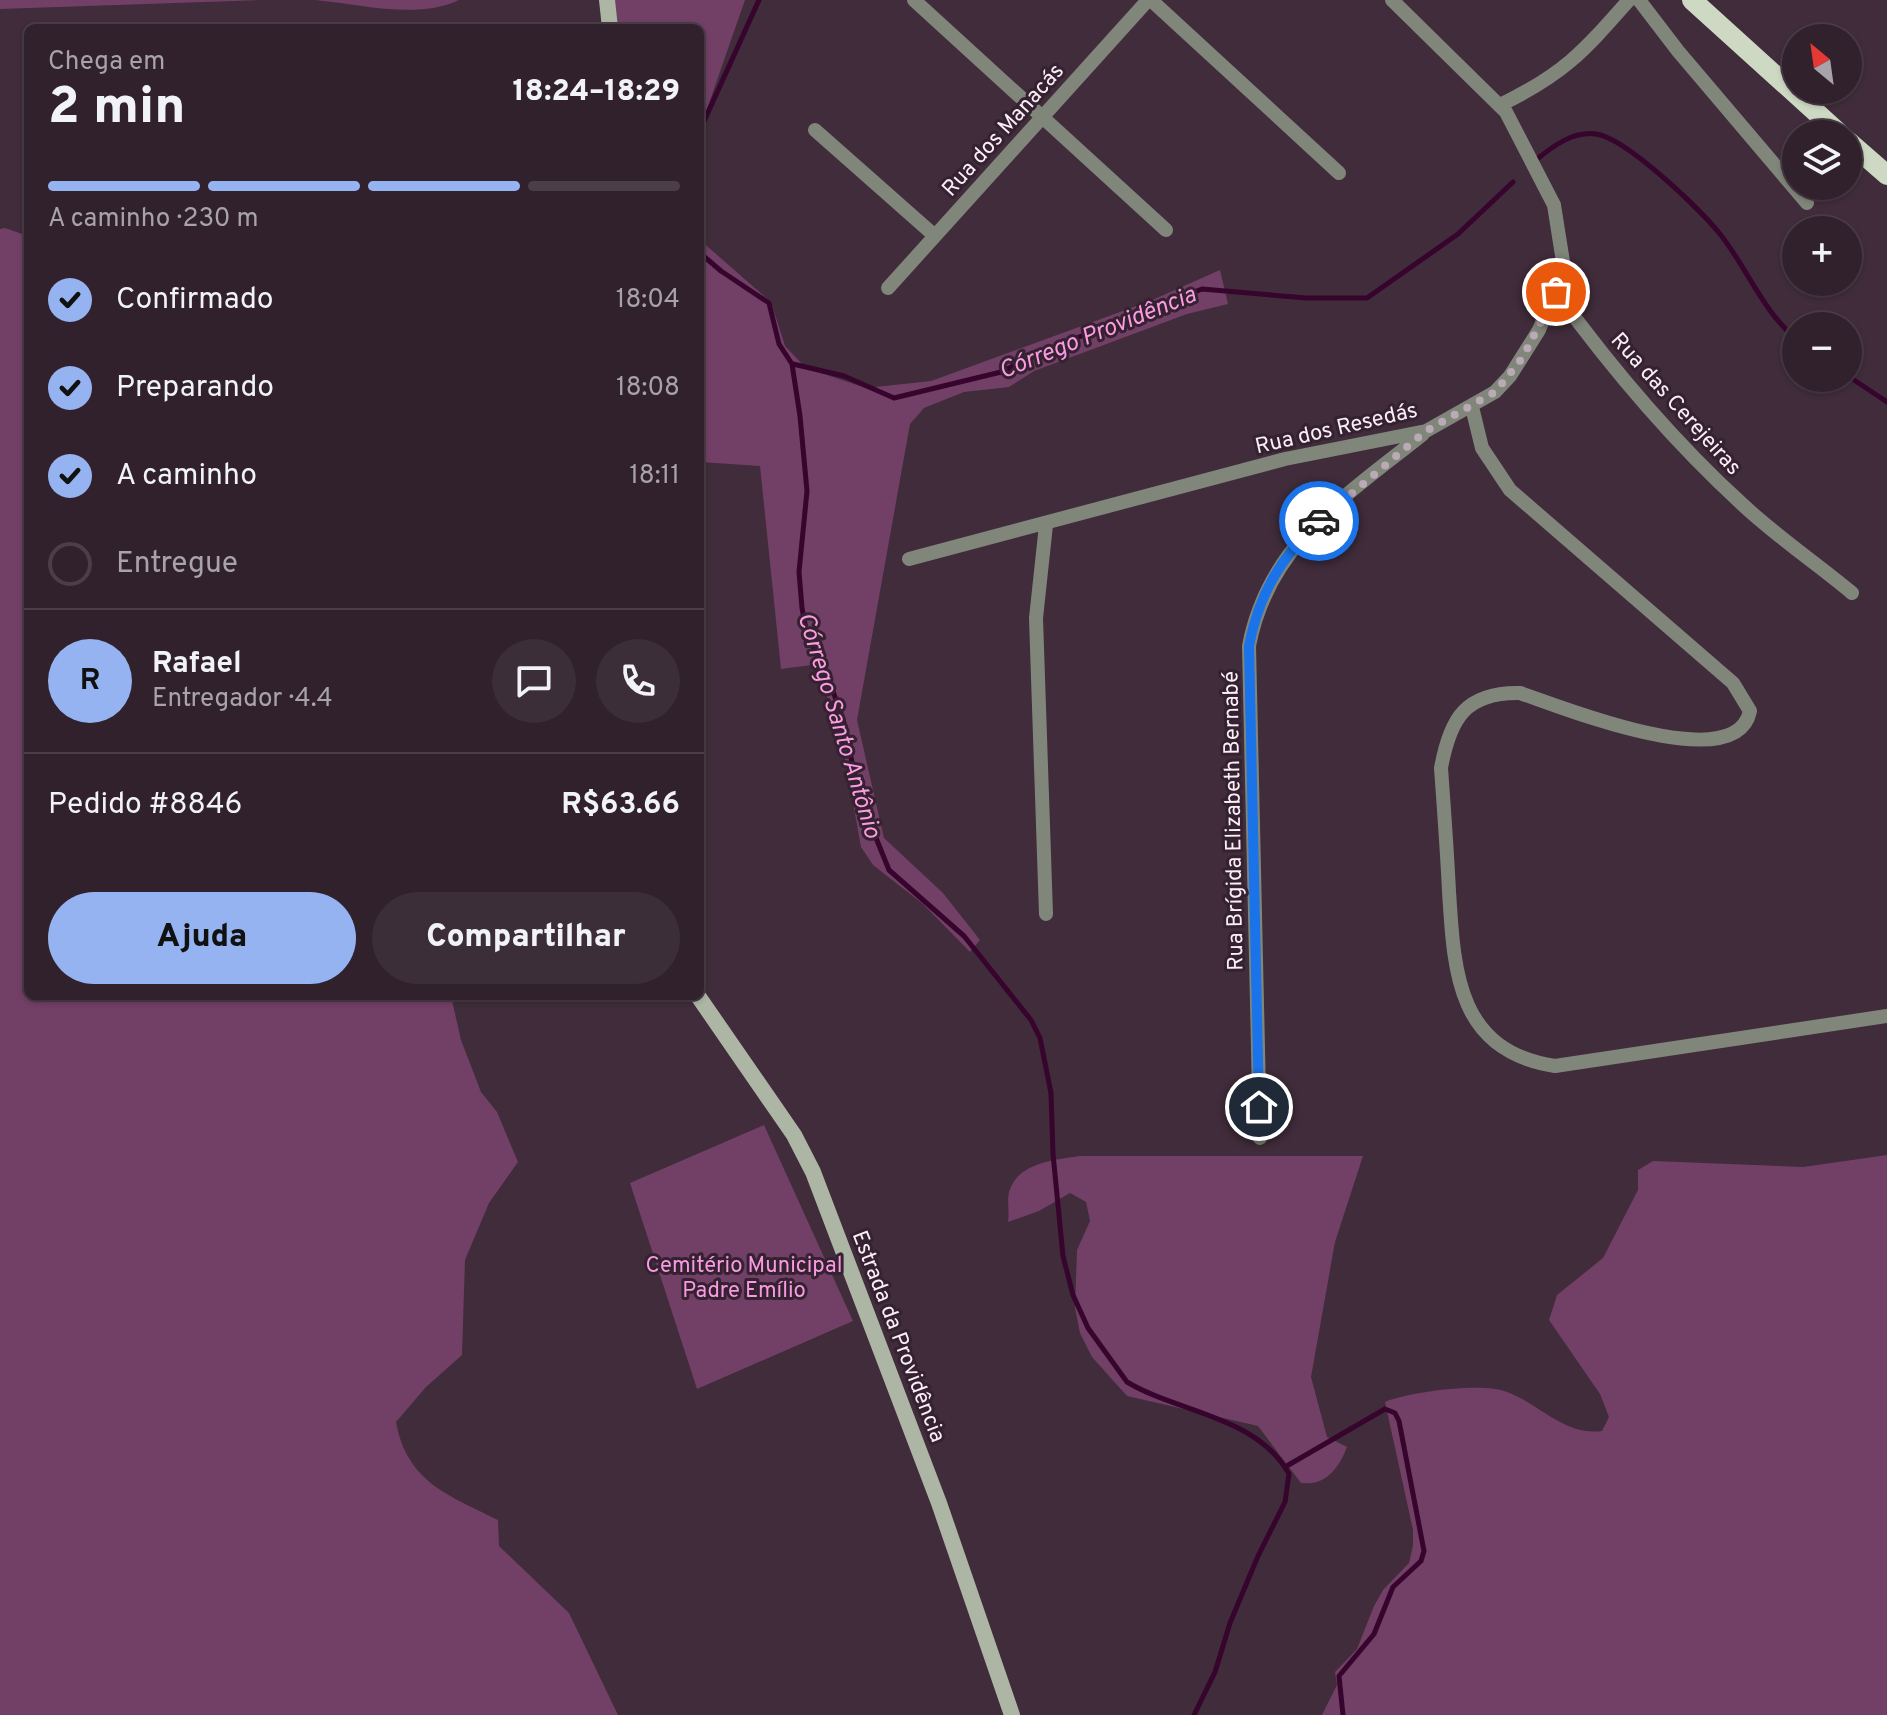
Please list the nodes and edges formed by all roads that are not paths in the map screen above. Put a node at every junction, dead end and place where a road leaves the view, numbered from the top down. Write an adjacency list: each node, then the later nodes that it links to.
1 (607, 0): 8 (street)
2 (914, 0): 10 (street)
3 (1150, 0): 10 (street, Rua dos Manacás); 14 (street)
4 (1392, 0): 9 (street, Rua dos Resedás)
5 (1629, 0): 9 (street)
6 (1639, 0): 16 (street)
7 (1692, 0): 11 (main road)
8 (610, 24)
9 (1500, 105): 20 (street, Rua dos Resedás)
10 (1043, 117): 17 (street); 18 (street, Rua dos Manacás)
11 (1825, 120)
12 (815, 130): 18 (street)
13 (1862, 153): 15 (main road)
14 (1339, 173)
15 (1887, 175)
16 (1807, 203)
17 (1166, 230)
18 (935, 236): 19 (street, Rua dos Manacás)
19 (888, 288)
20 (1556, 292): 21 (street, Rua dos Resedás); 25 (street, Rua das Cerejeiras)
21 (1472, 407): 22 (street, Rua dos Resedás); 28 (street)
22 (1426, 431): 23 (street, Rua dos Resedás); 29 (street, Rua Brígida Elizabeth Bernabé)
23 (1046, 525): 24 (street, Rua dos Resedás); 26 (street)
24 (909, 559)
25 (1852, 593)
26 (1046, 914)
27 (701, 1000): 30 (street, Estrada da Providência)
28 (1887, 1016)
29 (1260, 1138)
30 (1012, 1715)

